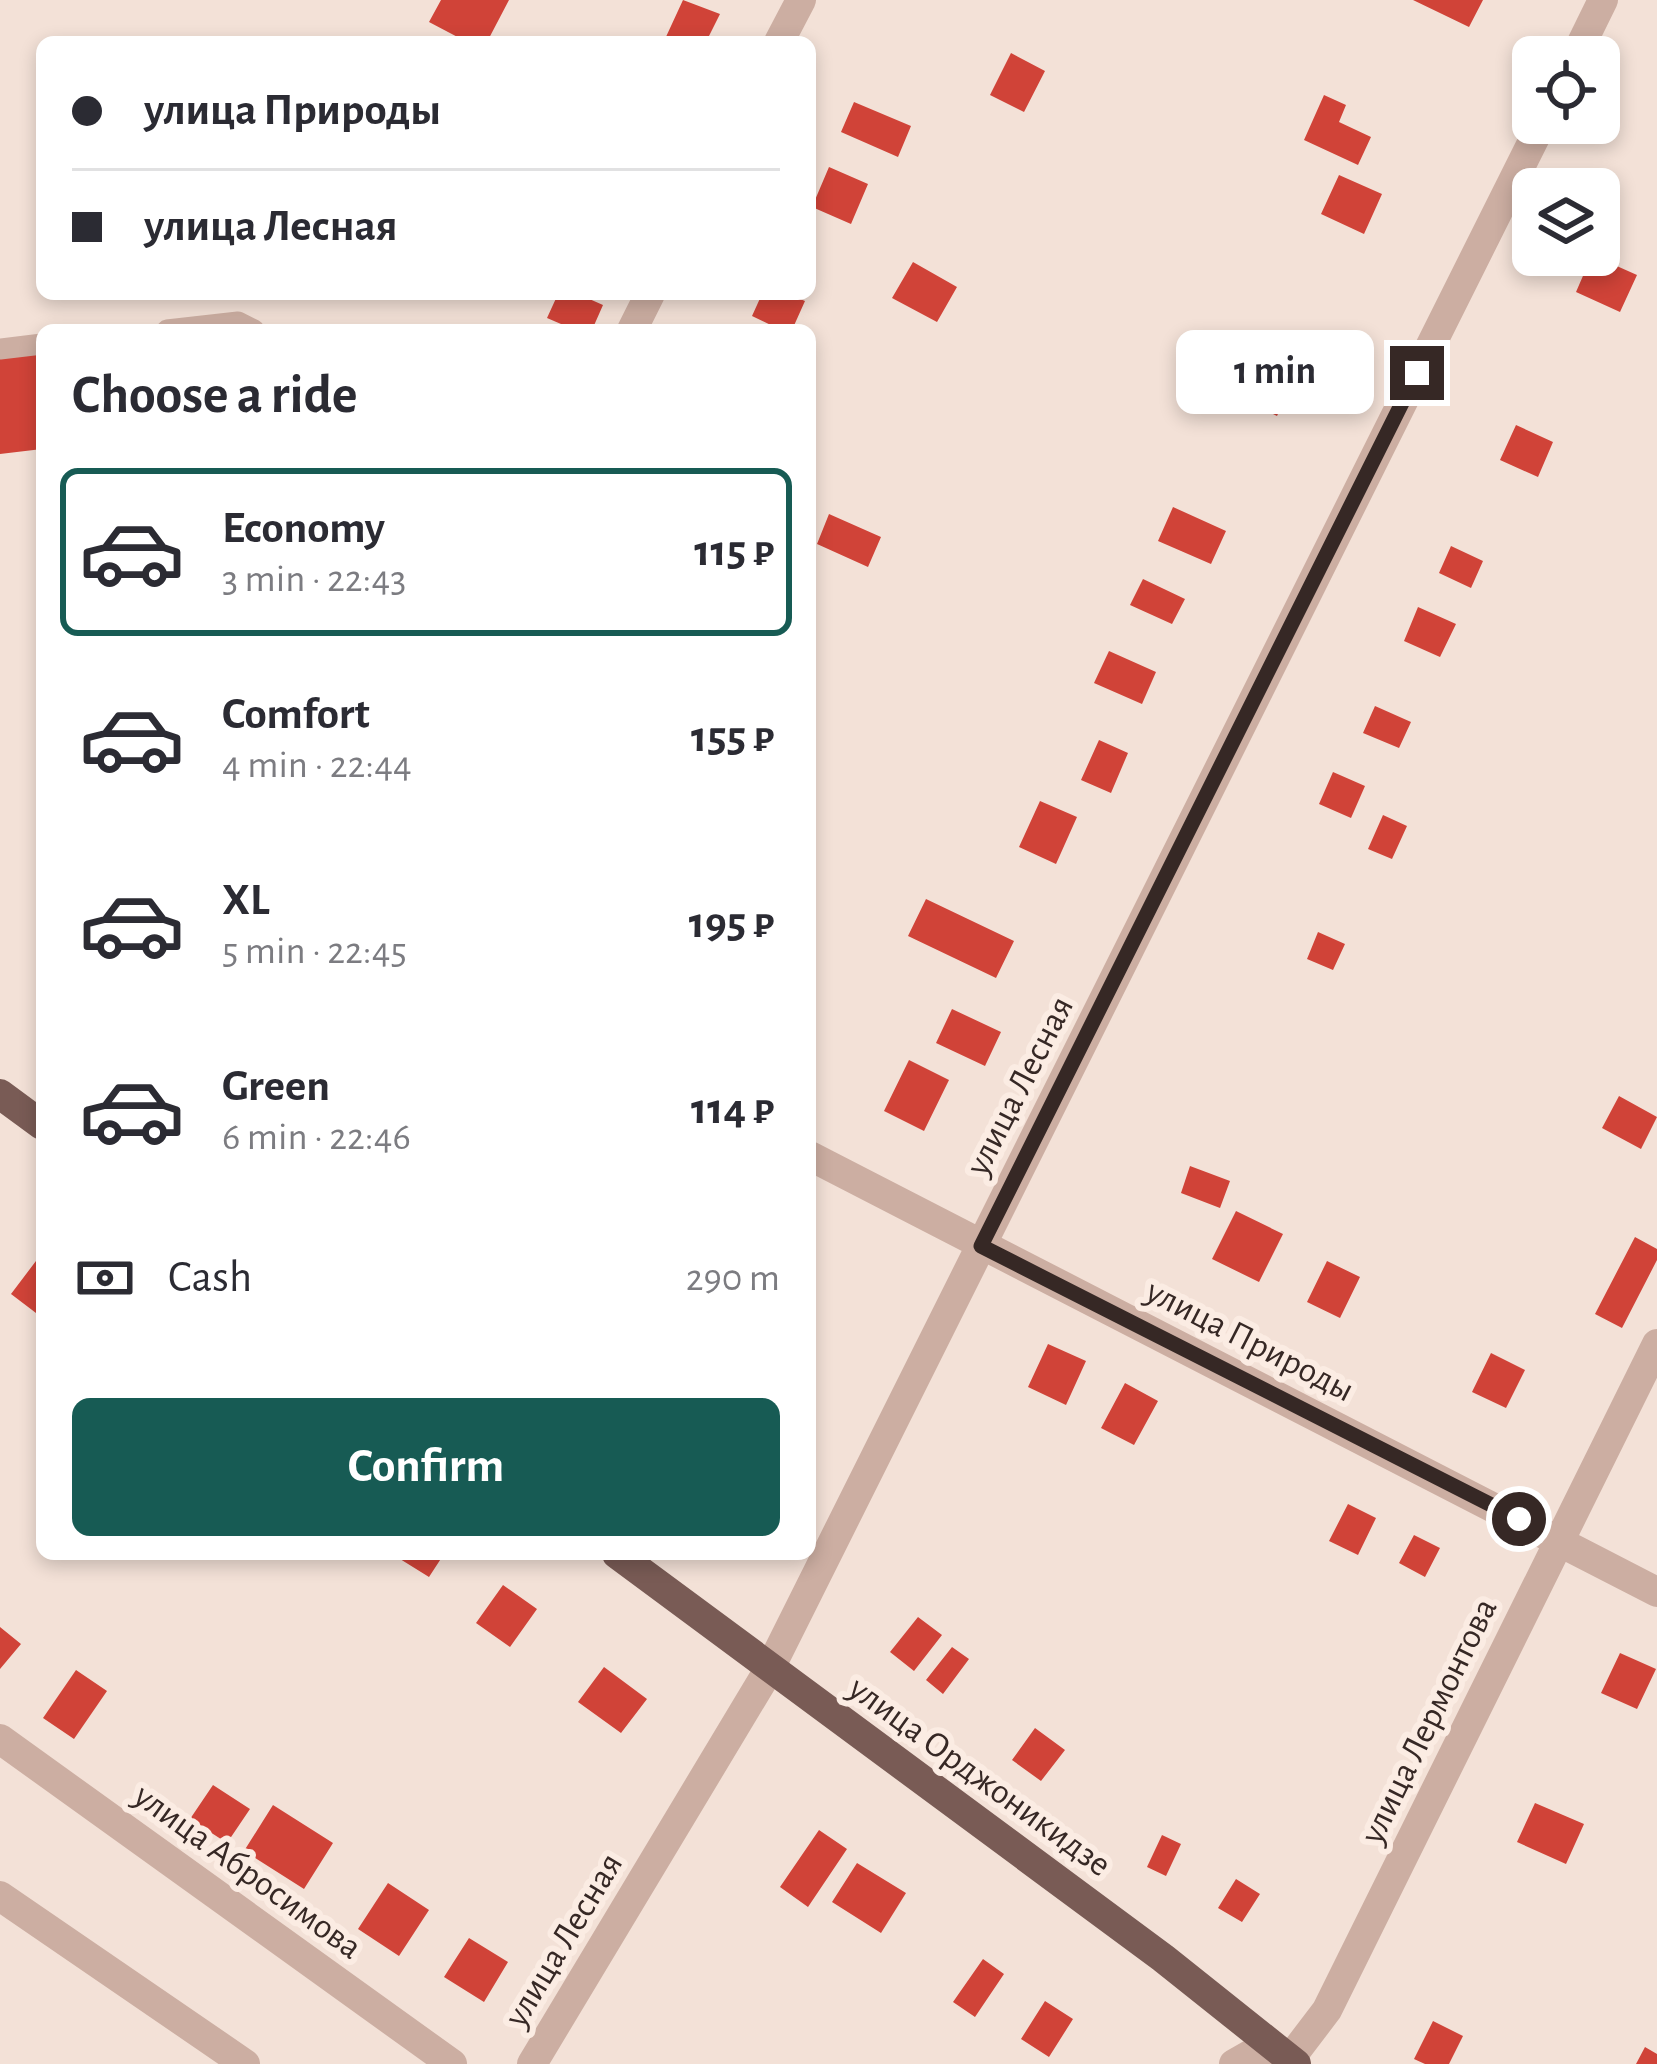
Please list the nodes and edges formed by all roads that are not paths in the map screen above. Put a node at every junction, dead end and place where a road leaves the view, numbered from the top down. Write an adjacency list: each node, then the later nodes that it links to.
1 (801, 0): 3 (street)
2 (1604, 0): 4 (street)
3 (782, 36)
4 (1586, 36)
5 (1532, 144): 11 (street, улица Лесная)
6 (36, 345): 7 (lane)
7 (0, 349)
8 (0, 1094): 9 (main road)
9 (36, 1121)
10 (816, 1159): 11 (street, улица Природы)
11 (981, 1246): 13 (street, улица Природы); 16 (street, улица Лесная)
12 (1657, 1344): 13 (street, улица Лермонтова)
13 (1560, 1540): 15 (street, улица Природы); 19 (street, улица Лермонтова)
14 (625, 1560): 16 (main road, улица Орджоникидзе)
15 (1657, 1592)
16 (770, 1668): 19 (main road, улица Орджоникидзе); 22 (street, улица Лесная)
17 (0, 1739): 21 (street, улица Абросимова)
18 (0, 1895): 20 (street)
19 (1292, 2062): 23 (street)
20 (245, 2064)
21 (452, 2064)
22 (532, 2064)
23 (1234, 2064)

